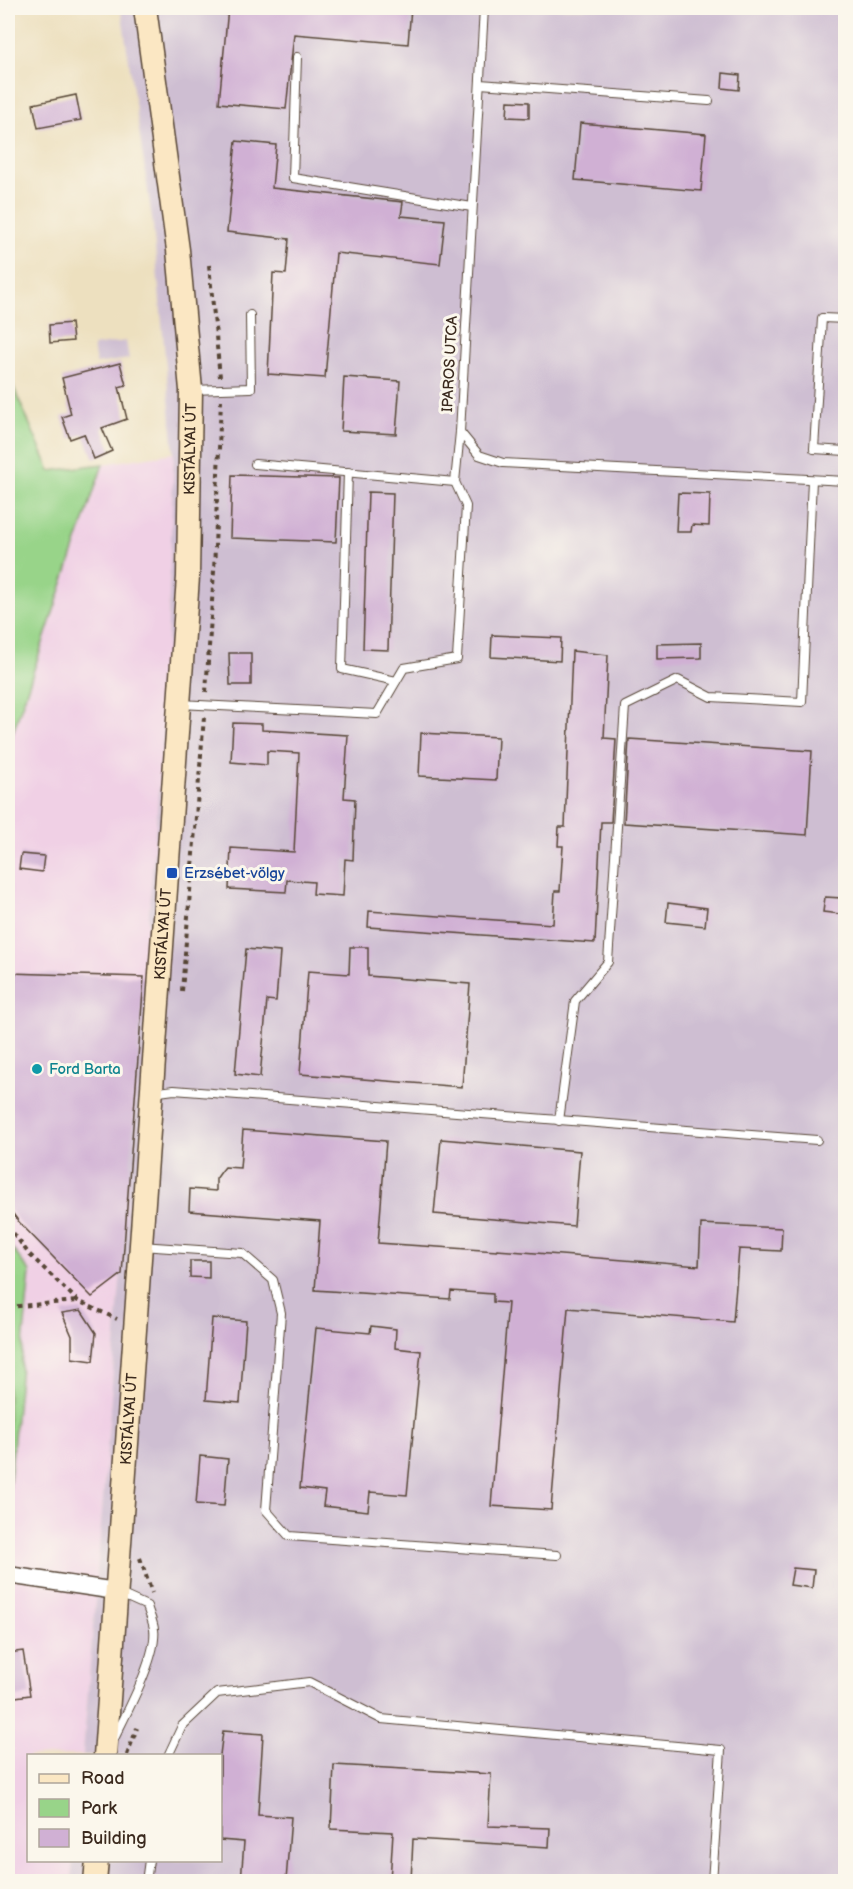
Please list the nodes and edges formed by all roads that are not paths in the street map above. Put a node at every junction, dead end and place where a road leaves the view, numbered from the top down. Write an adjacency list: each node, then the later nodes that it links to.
1 (484, 8): 4 (lane, IPAROS UTCA)
2 (147, 10): 10 (main road, KISTÁLYAI ÚT)
3 (297, 57): 6 (lane)
4 (480, 84): 5 (lane); 6 (lane, IPAROS UTCA)
5 (709, 101)
6 (472, 207): 11 (lane, IPAROS UTCA)
7 (846, 309): 9 (lane)
8 (250, 315): 10 (lane)
9 (845, 319): 12 (lane)
10 (191, 390): 19 (main road, KISTÁLYAI ÚT)
11 (460, 432): 15 (lane, IPAROS UTCA); 17 (lane)
12 (846, 451)
13 (255, 464): 14 (lane)
14 (348, 472): 17 (lane); 18 (lane)
15 (812, 480): 16 (lane, IPAROS UTCA); 21 (lane)
16 (846, 481)
17 (455, 482): 18 (lane)
18 (396, 681): 19 (lane)
19 (179, 704): 20 (main road, KISTÁLYAI ÚT)
20 (151, 1093): 21 (lane); 23 (main road, KISTÁLYAI ÚT)
21 (559, 1120): 22 (lane)
22 (817, 1140)
23 (140, 1246): 24 (lane); 26 (main road, KISTÁLYAI ÚT)
24 (557, 1555)
25 (8, 1575): 26 (street)
26 (116, 1591): 27 (main road, KISTÁLYAI ÚT); 28 (lane)
27 (106, 1754)
28 (106, 1754)
29 (168, 1754): 34 (lane)
30 (97, 1862): 32 (main road)
31 (149, 1862): 33 (lane)
32 (96, 1881)
33 (146, 1881)
34 (712, 1881)

